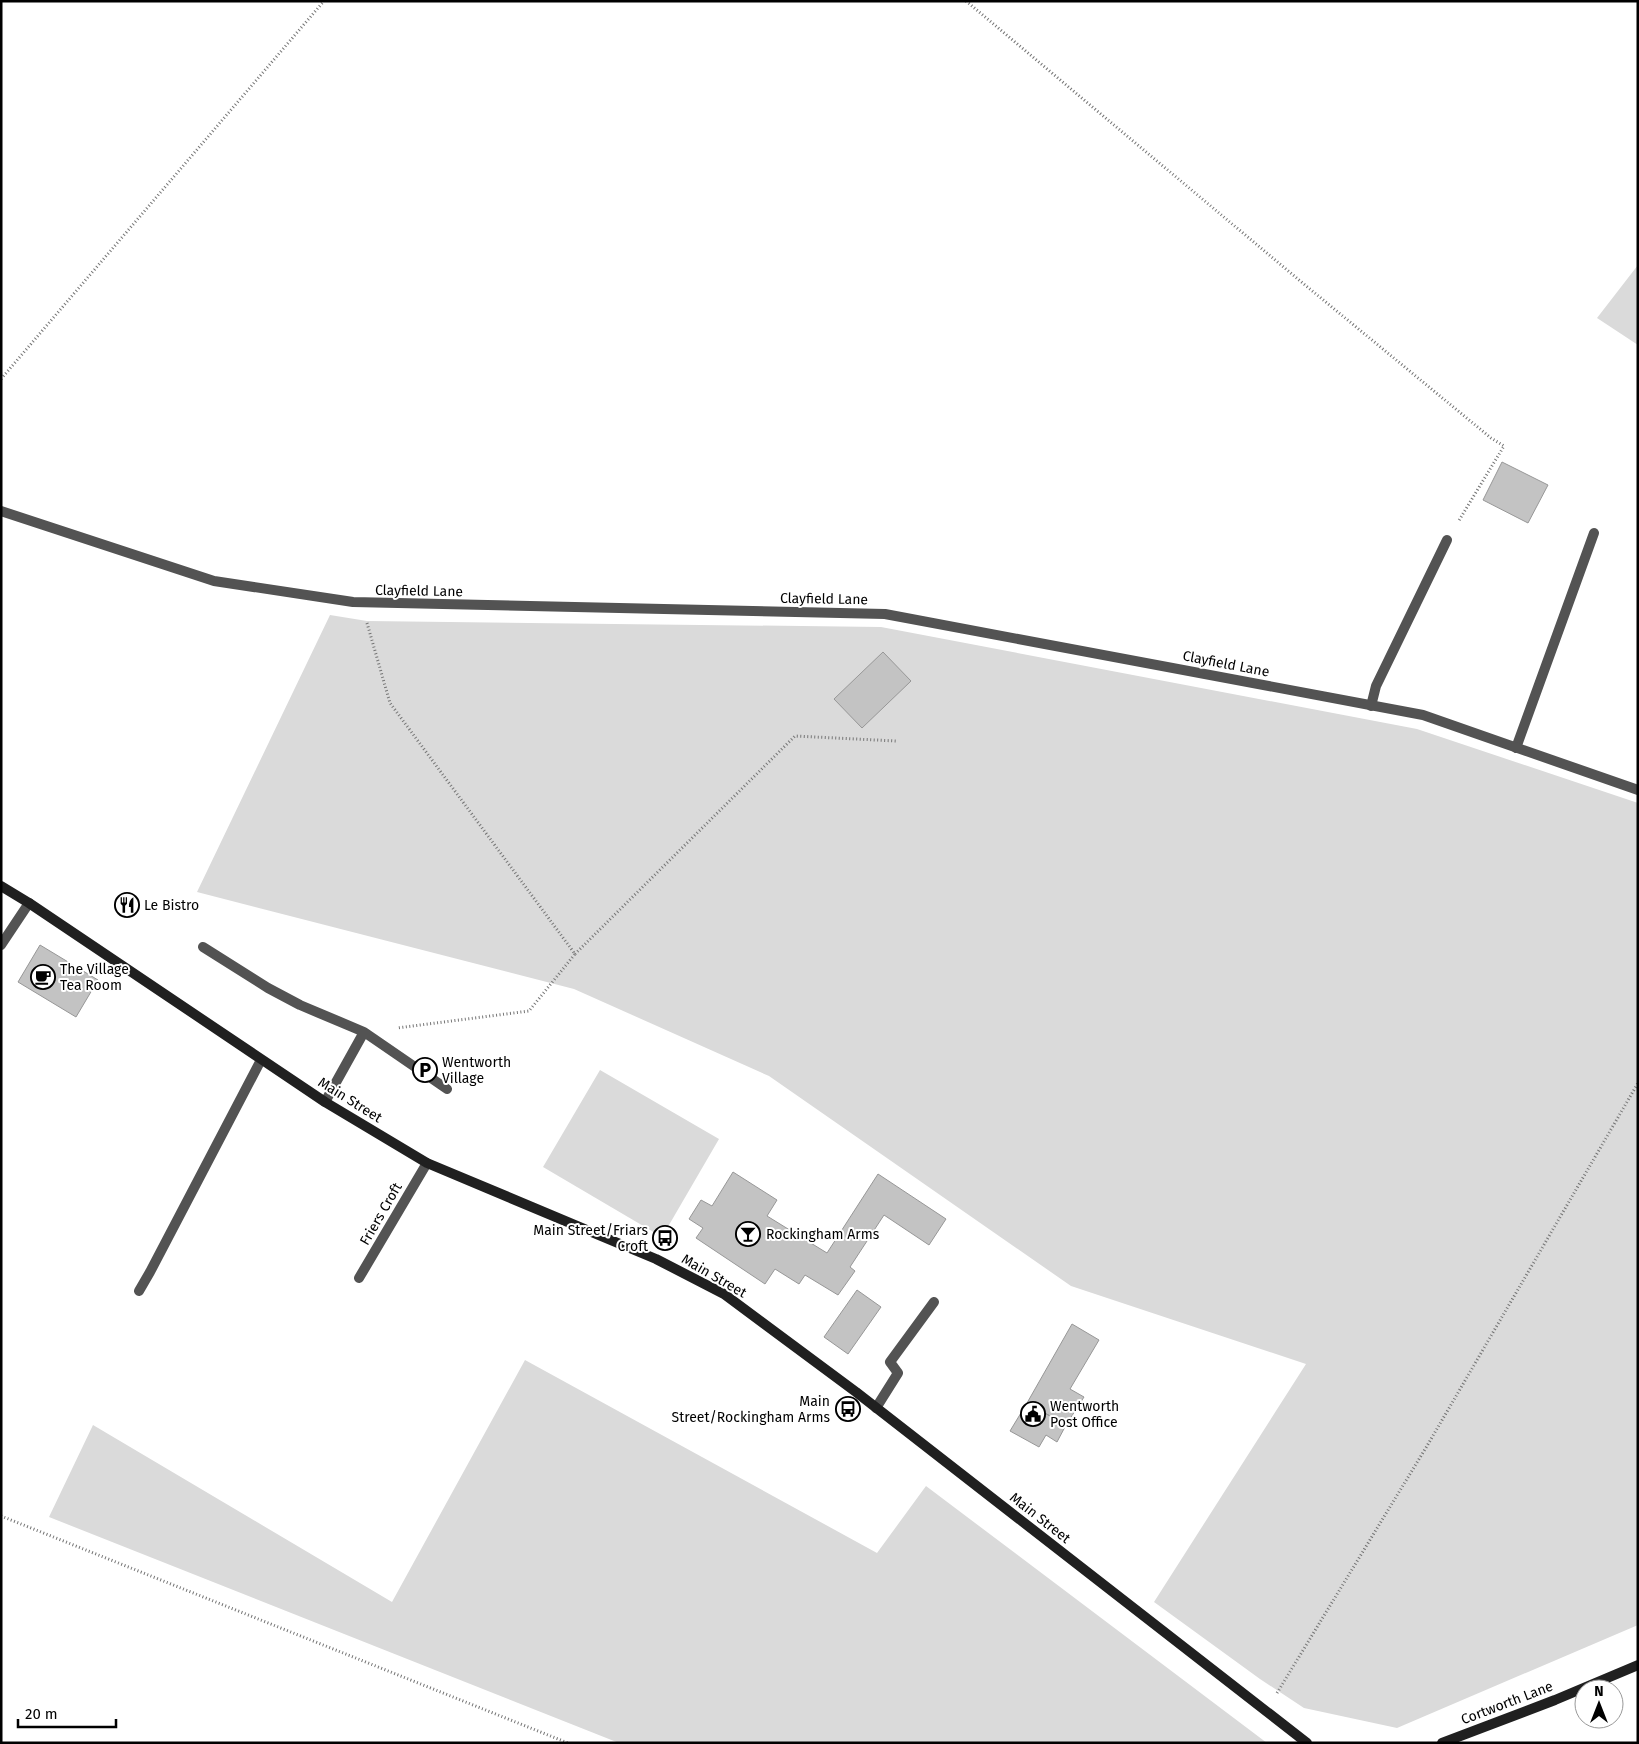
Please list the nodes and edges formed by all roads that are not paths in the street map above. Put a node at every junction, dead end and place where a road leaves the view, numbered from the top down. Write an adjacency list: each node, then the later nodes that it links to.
1 (1, 511): 4 (street, Clayfield Lane)
2 (1594, 533): 5 (street)
3 (1447, 540): 4 (street)
4 (1371, 706): 5 (street, Clayfield Lane)
5 (1516, 748): 6 (street, Clayfield Lane)
6 (1638, 790)
7 (1, 886): 8 (main road, Main Street)
8 (29, 903): 9 (street); 12 (main road, Main Street)
9 (1, 945)
10 (203, 947): 11 (street)
11 (364, 1032): 13 (street); 14 (street)
12 (261, 1060): 14 (main road, Main Street); 17 (street)
13 (447, 1090)
14 (325, 1102): 15 (main road, Main Street)
15 (427, 1163): 16 (street, Friers Croft); 19 (main road, Main Street)
16 (359, 1278)
17 (138, 1291)
18 (934, 1302): 19 (street)
19 (876, 1408): 21 (main road, Main Street)
20 (1638, 1665): 22 (main road, Cortworth Lane)
21 (1308, 1743)
22 (1442, 1743)

